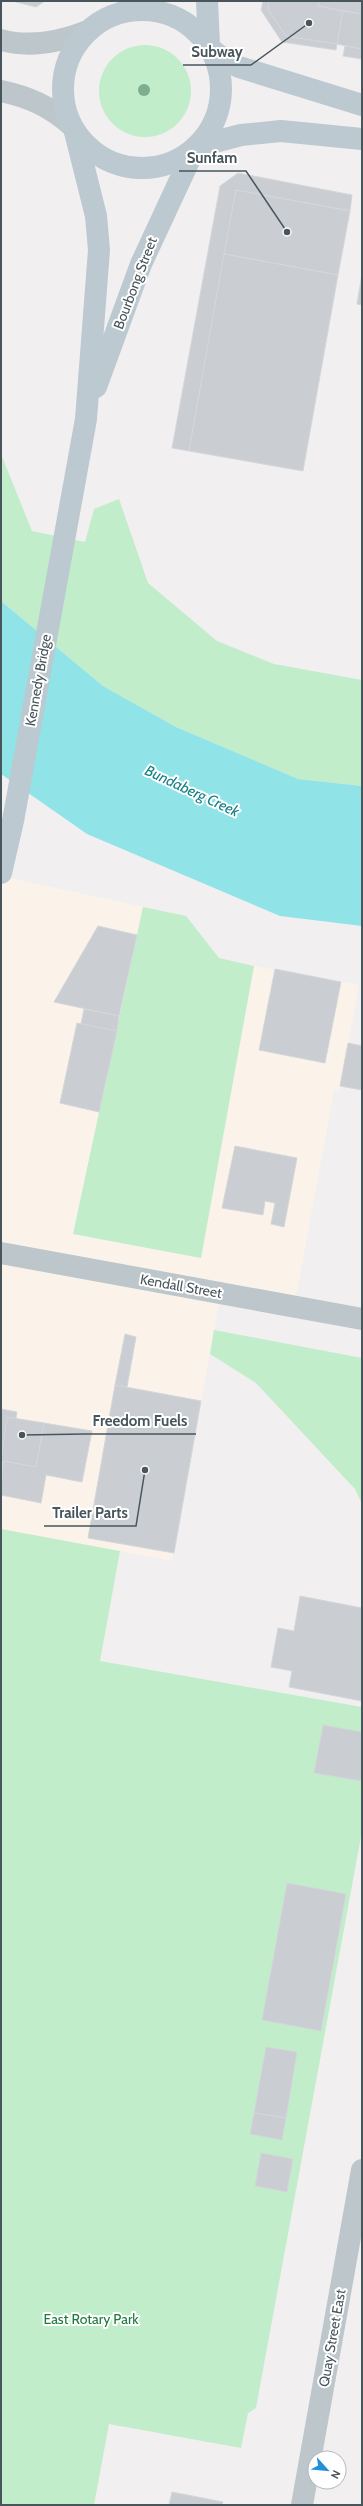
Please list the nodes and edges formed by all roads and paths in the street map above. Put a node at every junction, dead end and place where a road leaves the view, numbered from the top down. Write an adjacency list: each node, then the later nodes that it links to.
1 (114, 1): 3 (main road)
2 (207, 1): 5 (main road)
3 (92, 28): 4 (street); 5 (main road); 8 (main road, Bourbong Street)
4 (1, 40)
5 (211, 48): 7 (main road); 10 (main road)
6 (1, 91): 8 (street)
7 (362, 105)
8 (73, 128): 10 (main road); 11 (main road, Bourbong Street)
9 (362, 139): 10 (main road)
10 (196, 148): 11 (main road, Bourbong Street)
11 (86, 419): 12 (main road, Bourbong Street)
12 (63, 540): 13 (main road, Kennedy Bridge)
13 (1, 873)
14 (1, 1253): 15 (street, Kendall Street)
15 (362, 1319)
16 (362, 2170): 17 (street, Quay Street East)
17 (302, 2505)

